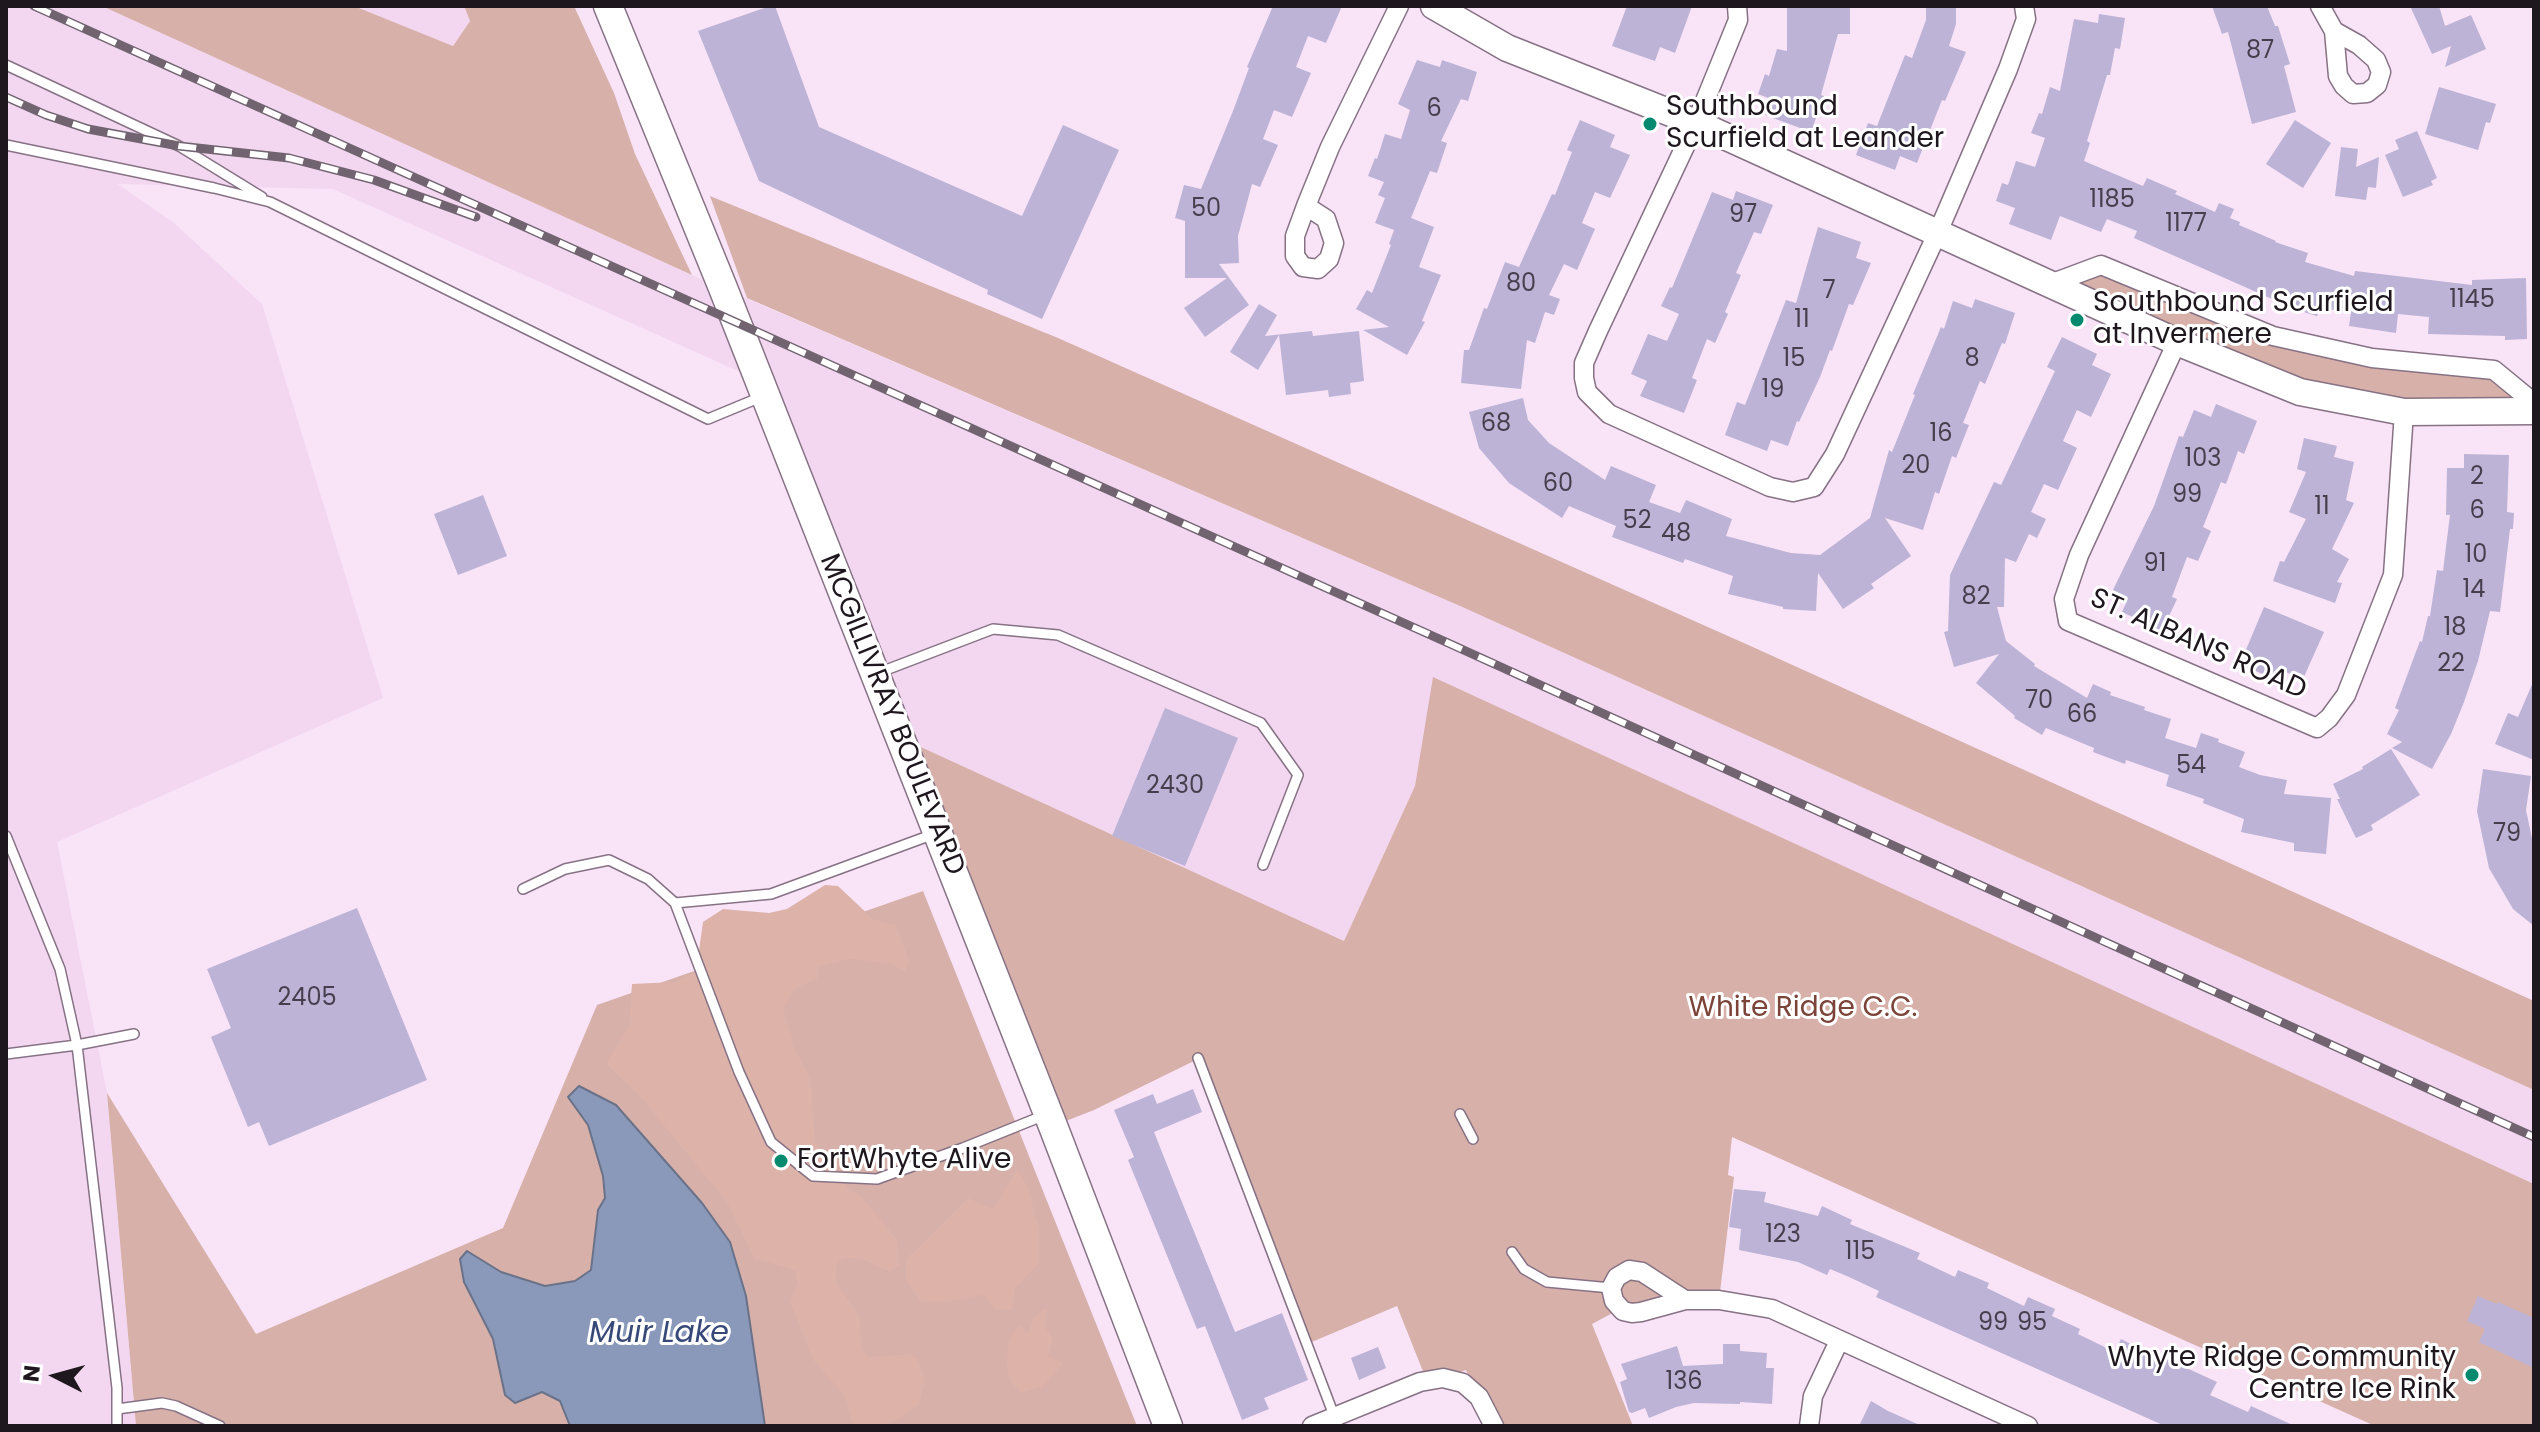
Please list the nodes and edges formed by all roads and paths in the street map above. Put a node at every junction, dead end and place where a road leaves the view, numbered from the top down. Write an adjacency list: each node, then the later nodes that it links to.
1 (608, 6): 16 (main road, MCGILLIVRAY BOULEVARD)
2 (1399, 6): 12 (street)
3 (1434, 6): 9 (street)
4 (1737, 6): 9 (street)
5 (2024, 6): 13 (street)
6 (2320, 6): 7 (street)
7 (2334, 31)
8 (6, 65): 11 (lane)
9 (1696, 123): 13 (street); 13 (street)
10 (6, 145): 11 (lane)
11 (270, 202): 16 (lane)
12 (1306, 206)
13 (1938, 232): 14 (street)
14 (2050, 284): 15 (street); 17 (street)
15 (2177, 342): 19 (street); 19 (street, ST. ALBANS ROAD)
16 (764, 395): 20 (main road, MCGILLIVRAY BOULEVARD)
17 (2534, 403)
18 (2534, 411): 19 (street)
19 (2404, 412)
20 (875, 675): 21 (main road, MCGILLIVRAY BOULEVARD); 23 (lane)
21 (937, 833): 25 (lane); 30 (main road, MCGILLIVRAY BOULEVARD)
22 (6, 836): 27 (lane)
23 (1263, 865)
24 (523, 889): 25 (lane)
25 (675, 903): 30 (lane)
26 (134, 1034): 27 (lane)
27 (77, 1045): 28 (lane); 37 (lane)
28 (6, 1054)
29 (1198, 1058): 38 (lane)
30 (1048, 1113): 41 (main road, MCGILLIVRAY BOULEVARD)
31 (1460, 1114): 32 (lane)
32 (1473, 1139)
33 (1512, 1252): 34 (lane)
34 (1611, 1288): 35 (street); 35 (street)
35 (1685, 1300): 36 (street)
36 (1839, 1341): 44 (street); 45 (street)
37 (117, 1409): 39 (lane); 40 (lane)
38 (1336, 1422): 42 (street); 43 (street)
39 (117, 1426)
40 (220, 1426)
41 (1168, 1426)
42 (1312, 1426)
43 (1494, 1426)
44 (1809, 1426)
45 (2028, 1426)

